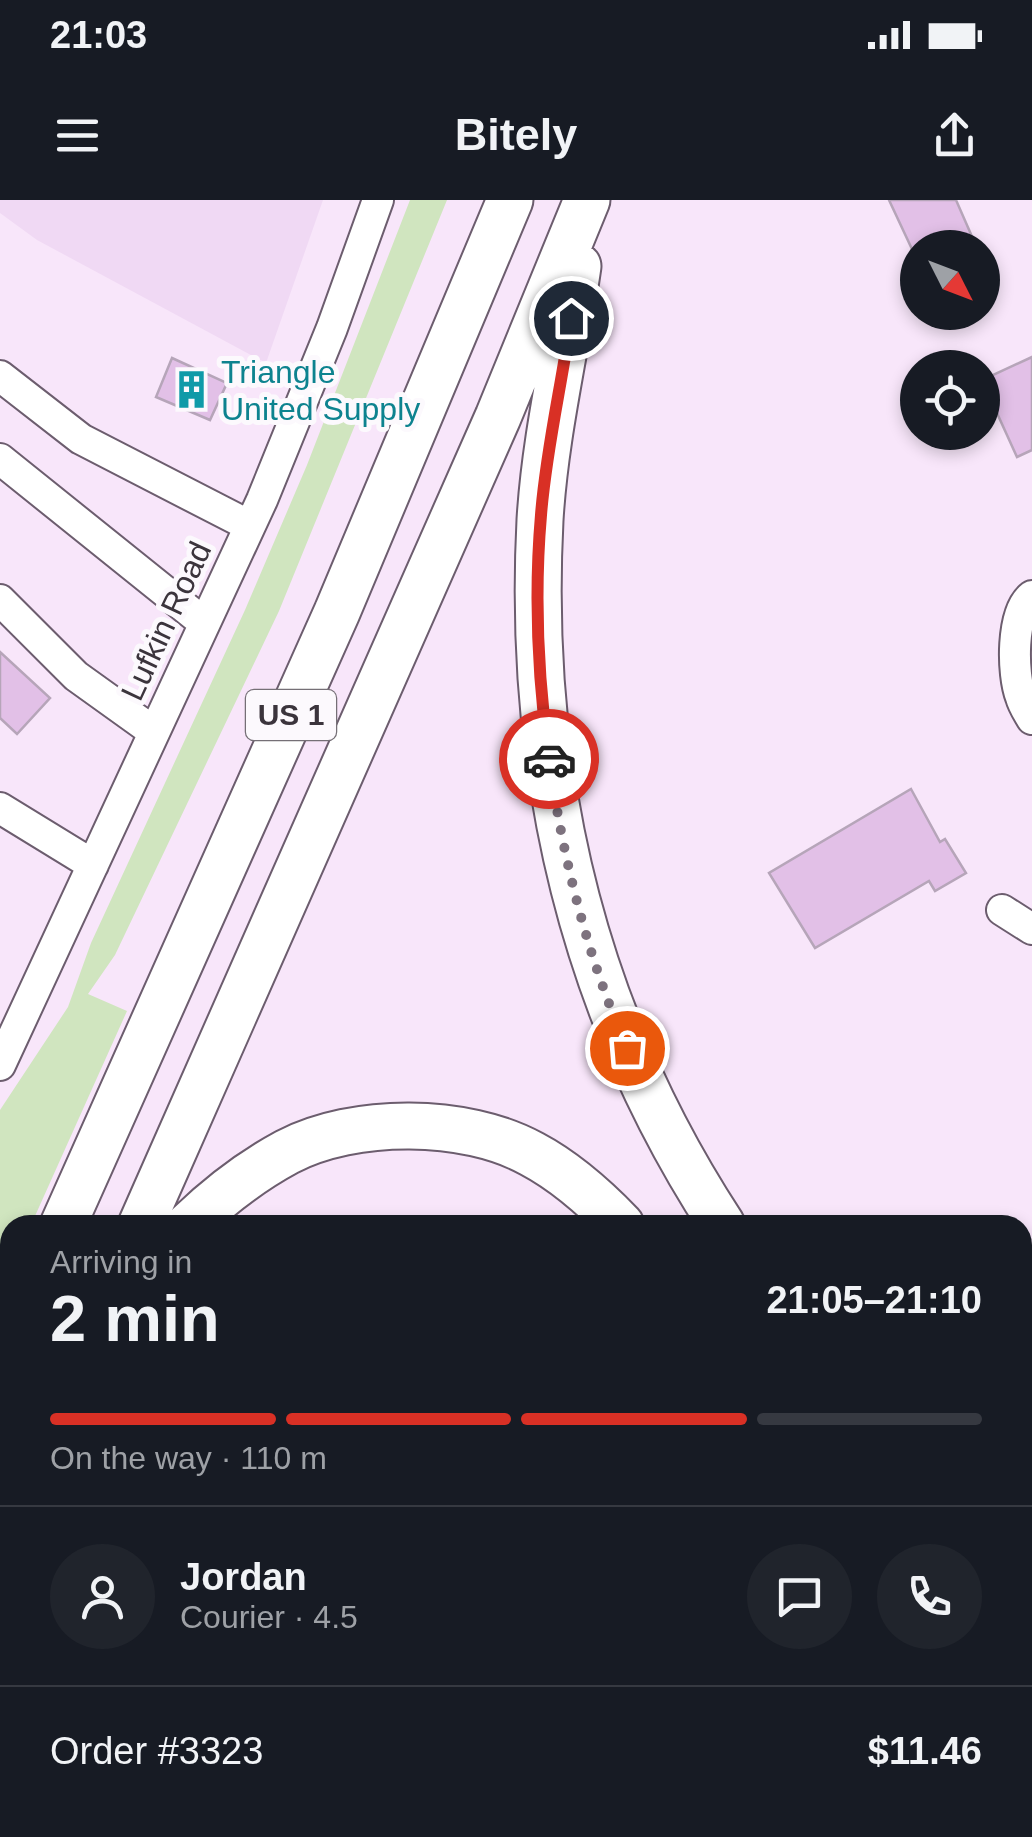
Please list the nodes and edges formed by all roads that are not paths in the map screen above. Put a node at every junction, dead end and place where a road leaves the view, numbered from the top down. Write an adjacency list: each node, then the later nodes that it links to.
1 (378, 200): 6 (street, Lufkin Road)
2 (510, 200): 17 (highway, US 1)
3 (587, 200): 18 (highway, US 1); 21 (highway)
4 (0, 376): 6 (street)
5 (0, 459): 9 (street)
6 (250, 526): 9 (street, Lufkin Road)
7 (1032, 596): 10 (street)
8 (0, 600): 11 (street)
9 (203, 622): 11 (street, Lufkin Road)
10 (1032, 719)
11 (154, 732): 13 (street, Lufkin Road)
12 (0, 808): 13 (street)
13 (93, 865): 16 (street, Lufkin Road)
14 (1002, 910): 15 (street)
15 (1032, 929)
16 (0, 1064)
17 (67, 1215)
18 (145, 1215)
19 (199, 1215): 20 (highway)
20 (611, 1215)
21 (715, 1215)

